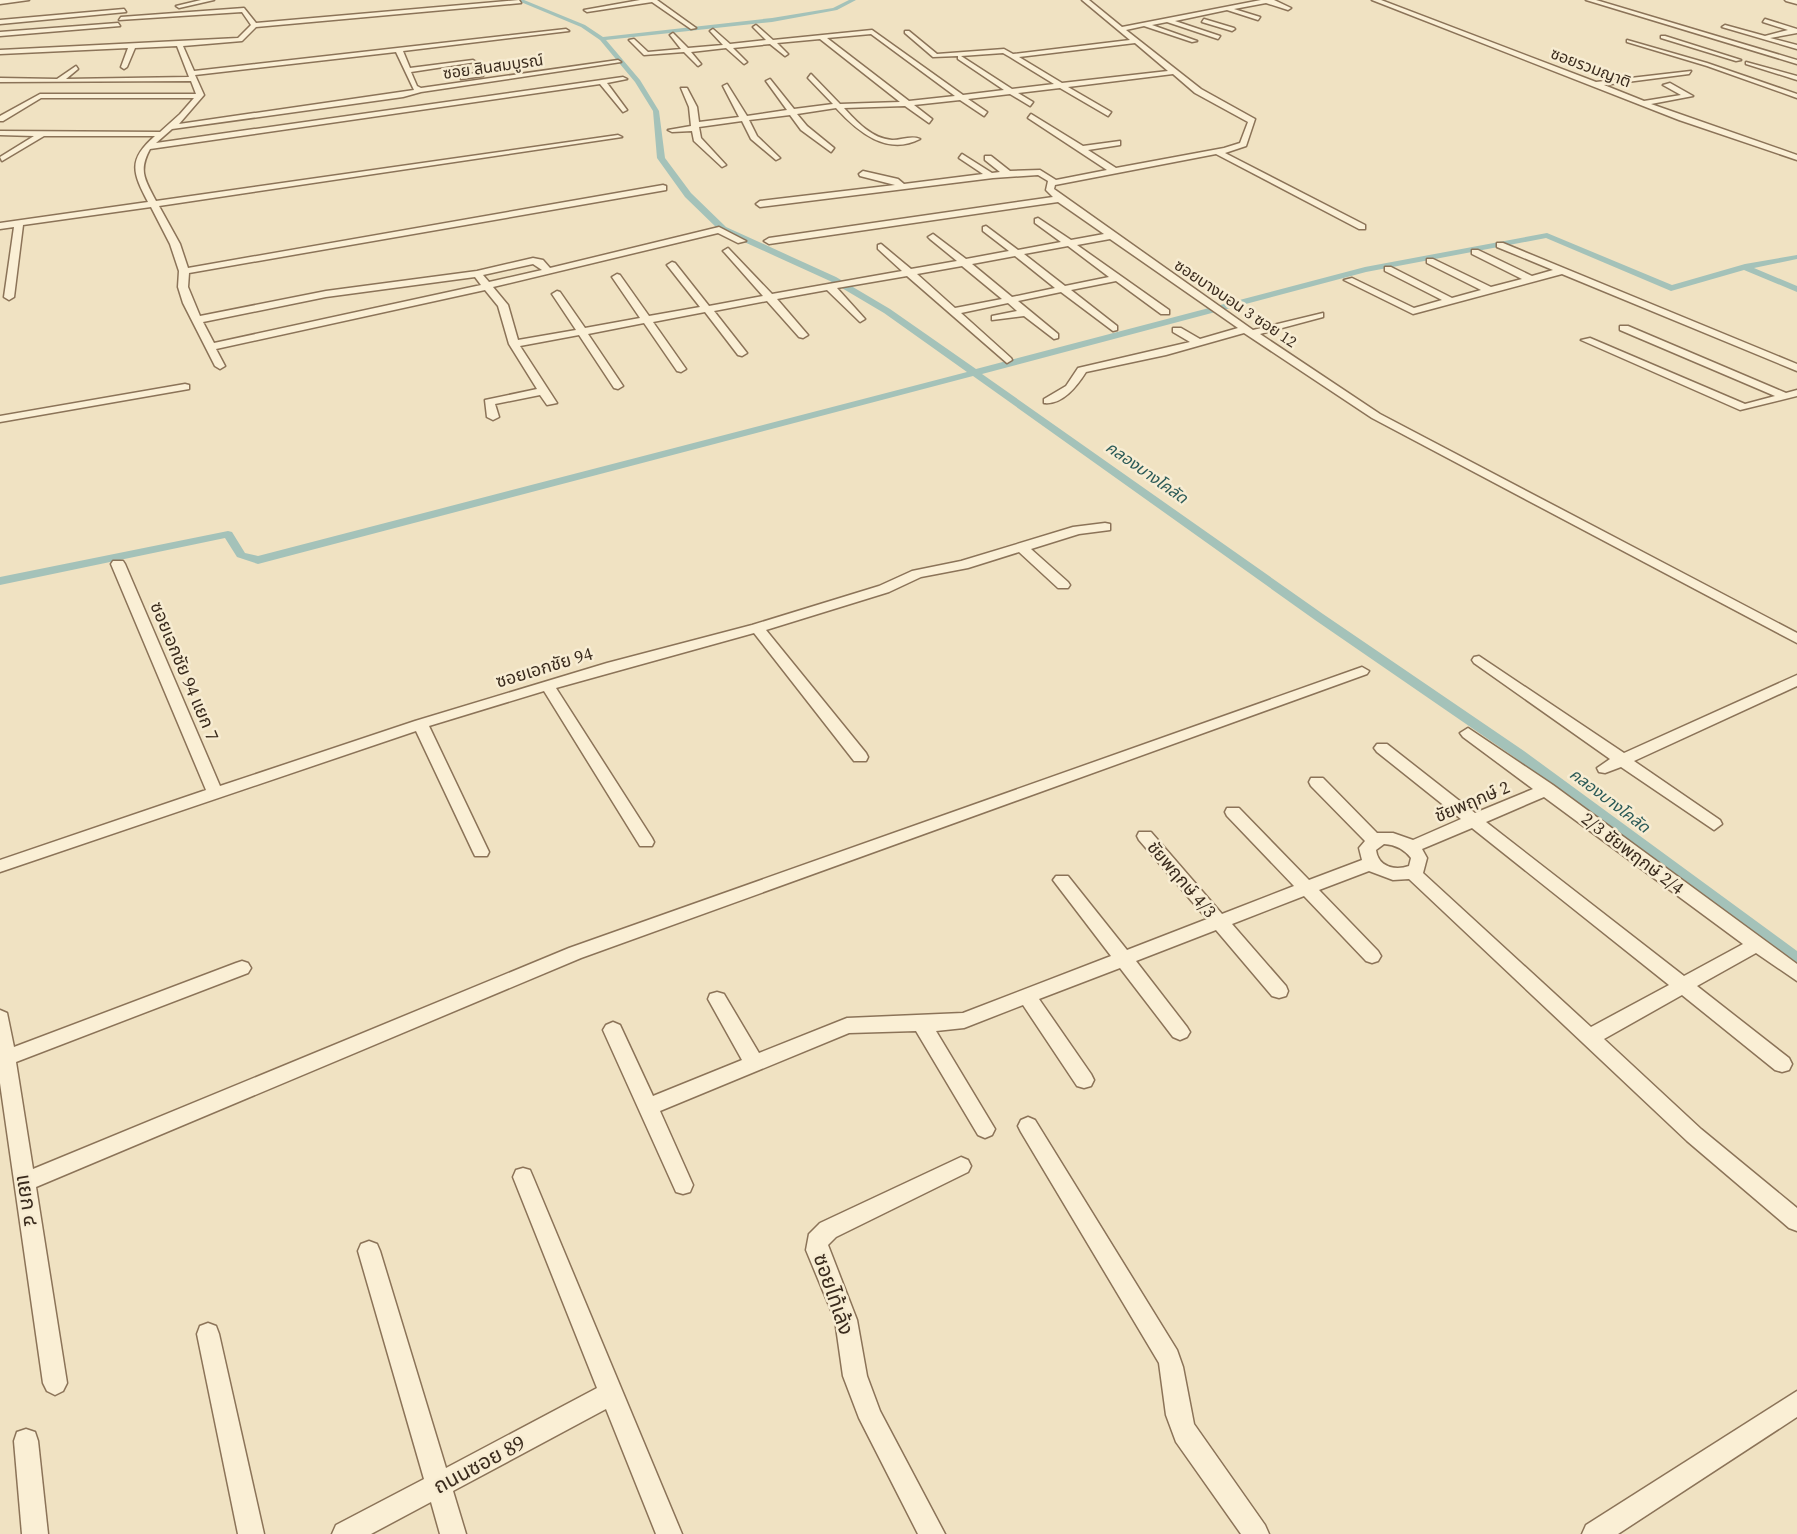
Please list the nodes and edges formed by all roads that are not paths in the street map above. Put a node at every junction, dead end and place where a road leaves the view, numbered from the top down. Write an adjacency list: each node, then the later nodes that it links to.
1 (26, 0): 10 (street)
2 (128, 0): 27 (street)
3 (211, 0): 27 (street)
4 (652, 0): 18 (street); 41 (street)
5 (1085, 0): 30 (street)
6 (1375, 0): 110 (street, ซอยรวมญาติ)
7 (1589, 0): 65 (street)
8 (1788, 0): 12 (street)
9 (1268, 1): 13 (street); 16 (street)
10 (0, 2)
11 (519, 2): 14 (street)
12 (1797, 2)
13 (1247, 5): 17 (street); 21 (street)
14 (482, 6): 19 (street); 23 (street)
15 (324, 7): 29 (street)
16 (1288, 8)
17 (1227, 9): 20 (street); 26 (street)
18 (587, 10)
19 (428, 11): 22 (street); 32 (street)
20 (1206, 12): 24 (street); 37 (street)
21 (1275, 13)
22 (400, 14): 29 (street); 36 (street)
23 (488, 15)
24 (1187, 16): 31 (street); 44 (street)
25 (1122, 18): 30 (street)
26 (1258, 18)
27 (120, 20): 34 (street); 35 (street); 42 (street)
28 (239, 20): 35 (street)
29 (320, 20): 35 (street)
30 (1110, 20): 43 (street)
31 (1166, 20): 38 (street); 56 (street)
32 (433, 21)
33 (1766, 21): 48 (street)
34 (0, 22)
35 (252, 22): 51 (street)
36 (405, 23)
37 (1241, 23)
38 (1144, 24): 43 (street); 63 (street)
39 (756, 27): 61 (street)
40 (1725, 27): 58 (street)
41 (693, 28)
42 (74, 29): 45 (street); 54 (street)
43 (1121, 29): 62 (street)
44 (1232, 29)
45 (36, 31): 50 (street); 59 (street)
46 (566, 31): 71 (street)
47 (713, 31): 67 (street)
48 (1797, 31): 58 (street)
49 (906, 32): 77 (street)
50 (0, 34)
51 (246, 34): 52 (street); 66 (street)
52 (259, 34)
53 (673, 35): 73 (street)
54 (69, 36)
55 (820, 36): 61 (street); 125 (street); 127 (street)
56 (1218, 37)
57 (1662, 37): 72 (street)
58 (1761, 37): 65 (street); 69 (street)
59 (30, 38)
60 (632, 40): 73 (street)
61 (770, 41): 67 (street); 75 (street)
62 (1137, 41): 77 (street); 95 (street)
63 (1194, 41)
64 (1629, 41): 76 (street)
65 (1733, 43): 72 (street); 82 (street)
66 (179, 44): 68 (street); 98 (street)
67 (727, 45): 73 (street); 85 (street)
68 (132, 46): 70 (street); 89 (street)
69 (1797, 47)
70 (60, 48): 74 (street); 79 (street)
71 (398, 48): 86 (street); 98 (street)
72 (1703, 49): 76 (street); 81 (street)
73 (685, 50): 88 (street)
74 (0, 52)
75 (785, 54)
76 (1674, 55): 116 (street)
77 (1012, 56): 111 (street)
78 (417, 57): 86 (street)
79 (49, 58)
80 (960, 58): 118 (street)
81 (1738, 60)
82 (1796, 61)
83 (366, 62): 86 (street)
84 (618, 62): 115 (street, ซอย สินสมบูรณ์)
85 (744, 62)
86 (404, 63): 115 (street); 115 (street)
87 (1748, 63): 100 (street)
88 (698, 64)
89 (124, 67)
90 (10, 68): 97 (street)
91 (44, 68): 103 (street)
92 (76, 68): 104 (street)
93 (110, 69): 105 (street)
94 (144, 69): 106 (street)
95 (1175, 72): 111 (street); 152 (street)
96 (1689, 72): 110 (street)
97 (0, 74)
98 (194, 76): 107 (street); 122 (street)
99 (811, 76): 130 (street)
100 (1797, 78)
101 (623, 79): 109 (street)
102 (0, 80): 103 (street)
103 (25, 80): 104 (street)
104 (59, 81): 105 (street)
105 (93, 81): 106 (street)
106 (130, 81): 107 (street); 120 (street)
107 (166, 81): 121 (street)
108 (770, 81): 133 (street)
109 (602, 82): 132 (street); 149 (street)
110 (1596, 84): 123 (street, ซอยรวมญาติ)
111 (1057, 85): 118 (street); 135 (street)
112 (1667, 85): 126 (street)
113 (1797, 85): 116 (street)
114 (727, 86): 138 (street)
115 (416, 87): 141 (street)
116 (1777, 89): 124 (street)
117 (684, 90): 140 (street)
118 (1010, 90): 125 (street); 128 (street)
119 (1642, 92): 123 (street)
120 (115, 93)
121 (152, 93)
122 (199, 96): 129 (street); 141 (street)
123 (1626, 96): 126 (street, ซอยรวมญาติ)
124 (1797, 96)
125 (962, 97): 127 (street); 134 (street)
126 (1644, 103): 156 (street, ซอยรวมญาติ)
127 (906, 104): 130 (street); 139 (street)
128 (1030, 104)
129 (20, 106): 131 (street); 137 (street)
130 (838, 106): 133 (street); 147 (street)
131 (47, 107)
132 (623, 110)
133 (792, 112): 138 (street); 151 (street)
134 (984, 114)
135 (1108, 114)
136 (1031, 116): 150 (street)
137 (0, 119)
138 (743, 119): 140 (street); 154 (street)
139 (929, 121)
140 (695, 126): 142 (street); 158 (street)
141 (171, 127): 145 (street)
142 (672, 130)
143 (0, 132): 144 (street)
144 (43, 133): 145 (street); 157 (street)
145 (164, 134): 149 (street)
146 (618, 137): 168 (street)
147 (916, 139)
148 (1117, 143): 150 (street)
149 (147, 147): 168 (street)
150 (1082, 149): 159 (street)
151 (831, 150)
152 (1218, 152): 159 (street); 172 (street)
153 (962, 156): 161 (street)
154 (776, 158)
155 (988, 158): 162 (street)
156 (1797, 158)
157 (2, 159)
158 (722, 165)
159 (1116, 172): 163 (street)
160 (863, 174): 164 (street)
161 (990, 175): 162 (street); 164 (street)
162 (1009, 175): 163 (street)
163 (1054, 181): 166 (street)
164 (903, 187): 167 (street)
165 (663, 188): 190 (street)
166 (1060, 199): 174 (street, ซอยบางบอน 3 ซอย 12); 177 (street)
167 (760, 204)
168 (153, 206): 171 (street); 190 (street)
169 (1038, 221): 178 (street)
170 (19, 225): 184 (street)
171 (0, 226)
172 (1362, 227)
173 (986, 229): 183 (street)
174 (1110, 236): 178 (street); 220 (street, ซอยบางบอน 3 ซอย 12)
175 (933, 237): 187 (street)
176 (741, 241): 192 (street)
177 (769, 241)
178 (1068, 243): 183 (street); 196 (street)
179 (1500, 245): 191 (street)
180 (881, 247): 193 (street)
181 (728, 251): 205 (street)
182 (1475, 252): 197 (street)
183 (1016, 253): 187 (street); 201 (street)
184 (14, 258): 185 (street); 204 (street)
185 (0, 261)
186 (1430, 261): 202 (street)
187 (962, 262): 193 (street); 206 (street)
188 (672, 265): 208 (street)
189 (1388, 269): 207 (street)
190 (184, 271): 215 (street)
191 (1562, 271): 197 (street); 231 (street)
192 (549, 272): 194 (street); 199 (street)
193 (907, 272): 200 (street); 209 (street)
194 (477, 274): 199 (street); 215 (street)
195 (617, 277): 216 (street)
196 (1117, 278): 201 (street); 210 (street)
197 (1530, 279): 202 (street)
198 (1349, 280): 207 (street)
199 (489, 286): 226 (street); 227 (street)
200 (833, 286): 205 (street); 214 (street)
201 (1063, 289): 206 (street); 217 (street)
202 (1490, 290): 207 (street)
203 (556, 294): 221 (street)
204 (9, 297)
205 (769, 298): 208 (street); 222 (street)
206 (1009, 301): 209 (street); 211 (street)
207 (1451, 301)
208 (707, 309): 216 (street); 228 (street)
209 (952, 312): 229 (street)
210 (1165, 312)
211 (1024, 313): 213 (street); 223 (street)
212 (1320, 315): 220 (street)
213 (996, 318)
214 (860, 319)
215 (196, 320): 227 (street)
216 (646, 320): 221 (street); 232 (street)
217 (1113, 328)
218 (1624, 328): 237 (street)
219 (1177, 330): 225 (street)
220 (1250, 331): 225 (street); 247 (street, ซอยบางบอน 3 ซอย 12)
221 (581, 332): 226 (street); 234 (street)
222 (803, 335)
223 (1054, 336)
224 (1586, 340): 237 (street)
225 (1199, 343): 238 (street)
226 (514, 344): 236 (street)
227 (210, 347): 230 (street)
228 (742, 353)
229 (1007, 360)
230 (220, 366)
231 (1797, 368)
232 (681, 369)
233 (1797, 383): 237 (street)
234 (618, 386)
235 (185, 387): 241 (street)
236 (544, 391): 239 (street); 240 (street)
237 (1787, 394)
238 (1048, 401)
239 (551, 403)
240 (493, 417)
241 (0, 419)
242 (1105, 527): 243 (street, ซอยเอกชัย 94)
243 (1020, 546): 245 (street); 246 (street, ซอยเอกชัย 94)
244 (118, 564): 260 (street, ซอยเอกชัย 94 แยก 7)
245 (1063, 585)
246 (757, 628): 251 (street, ซอยเอกชัย 94); 255 (street)
247 (1797, 639)
248 (1479, 660): 256 (street)
249 (1362, 671): 298 (street)
250 (1797, 680): 256 (street)
251 (548, 686): 252 (street, ซอยเอกชัย 94); 266 (street)
252 (420, 724): 260 (street, ซอยเอกชัย 94); 268 (street)
253 (1468, 733): 259 (street, 2/3 ชัยพฤกษ์ 2/4)
254 (1382, 748): 262 (street)
255 (860, 757)
256 (1623, 760): 257 (street); 263 (street)
257 (1605, 768)
258 (1317, 782): 265 (street)
259 (1547, 789): 262 (street, ชัยพฤกษ์ 2); 275 (street, 2/3 ชัยพฤกษ์ 2/4)
260 (215, 792): 270 (street, ซอยเอกชัย 94)
261 (1233, 812): 273 (street)
262 (1477, 821): 267 (street, ชัยพฤกษ์ 2); 280 (street)
263 (1714, 824)
264 (1145, 836): 274 (street, ชัยพฤกษ์ 4/3)
265 (1374, 840): 267 (street); 269 (street)
266 (646, 842)
267 (1412, 847): 271 (street)
268 (481, 852)
269 (1371, 863): 271 (street); 273 (street)
270 (0, 866)
271 (1412, 872): 288 (street)
272 (1062, 880): 277 (street)
273 (1307, 888): 274 (street); 276 (street)
274 (1219, 922): 277 (street); 281 (street, ชัยพฤกษ์ 4/3)
275 (1757, 944): 279 (street, 2/3 ชัยพฤกษ์ 2/4); 280 (street)
276 (1372, 956)
277 (1125, 958): 282 (street); 287 (street)
278 (242, 968): 289 (street)
279 (1797, 974)
280 (1685, 985): 288 (street); 291 (street)
281 (1279, 991)
282 (1027, 996): 285 (street); 292 (street)
283 (717, 999): 290 (street)
284 (0, 1018): 289 (street, แยก ๔)
285 (922, 1024): 290 (street); 295 (street)
286 (613, 1030): 293 (street)
287 (1180, 1032)
288 (1589, 1038): 300 (street)
289 (6, 1058): 298 (street, แยก ๔)
290 (755, 1064): 293 (street)
291 (1783, 1064)
292 (1084, 1080)
293 (650, 1106): 299 (street)
294 (1028, 1126): 314 (street)
295 (985, 1129)
296 (961, 1166): 313 (street, ซอยไท้เล้ง)
297 (523, 1177): 304 (street)
298 (25, 1182): 303 (street, แยก ๔)
299 (683, 1185)
300 (1797, 1221)
301 (369, 1251): 307 (street)
302 (208, 1334): 309 (street)
303 (55, 1382)
304 (612, 1393): 307 (street, ถนนซอย 89); 312 (street)
305 (1797, 1404): 315 (street)
306 (26, 1441): 308 (street)
307 (438, 1485): 310 (street, ถนนซอย 89); 311 (street)
308 (34, 1534)
309 (251, 1534)
310 (345, 1534)
311 (453, 1534)
312 (669, 1534)
313 (932, 1534)
314 (1256, 1534)
315 (1595, 1534)

